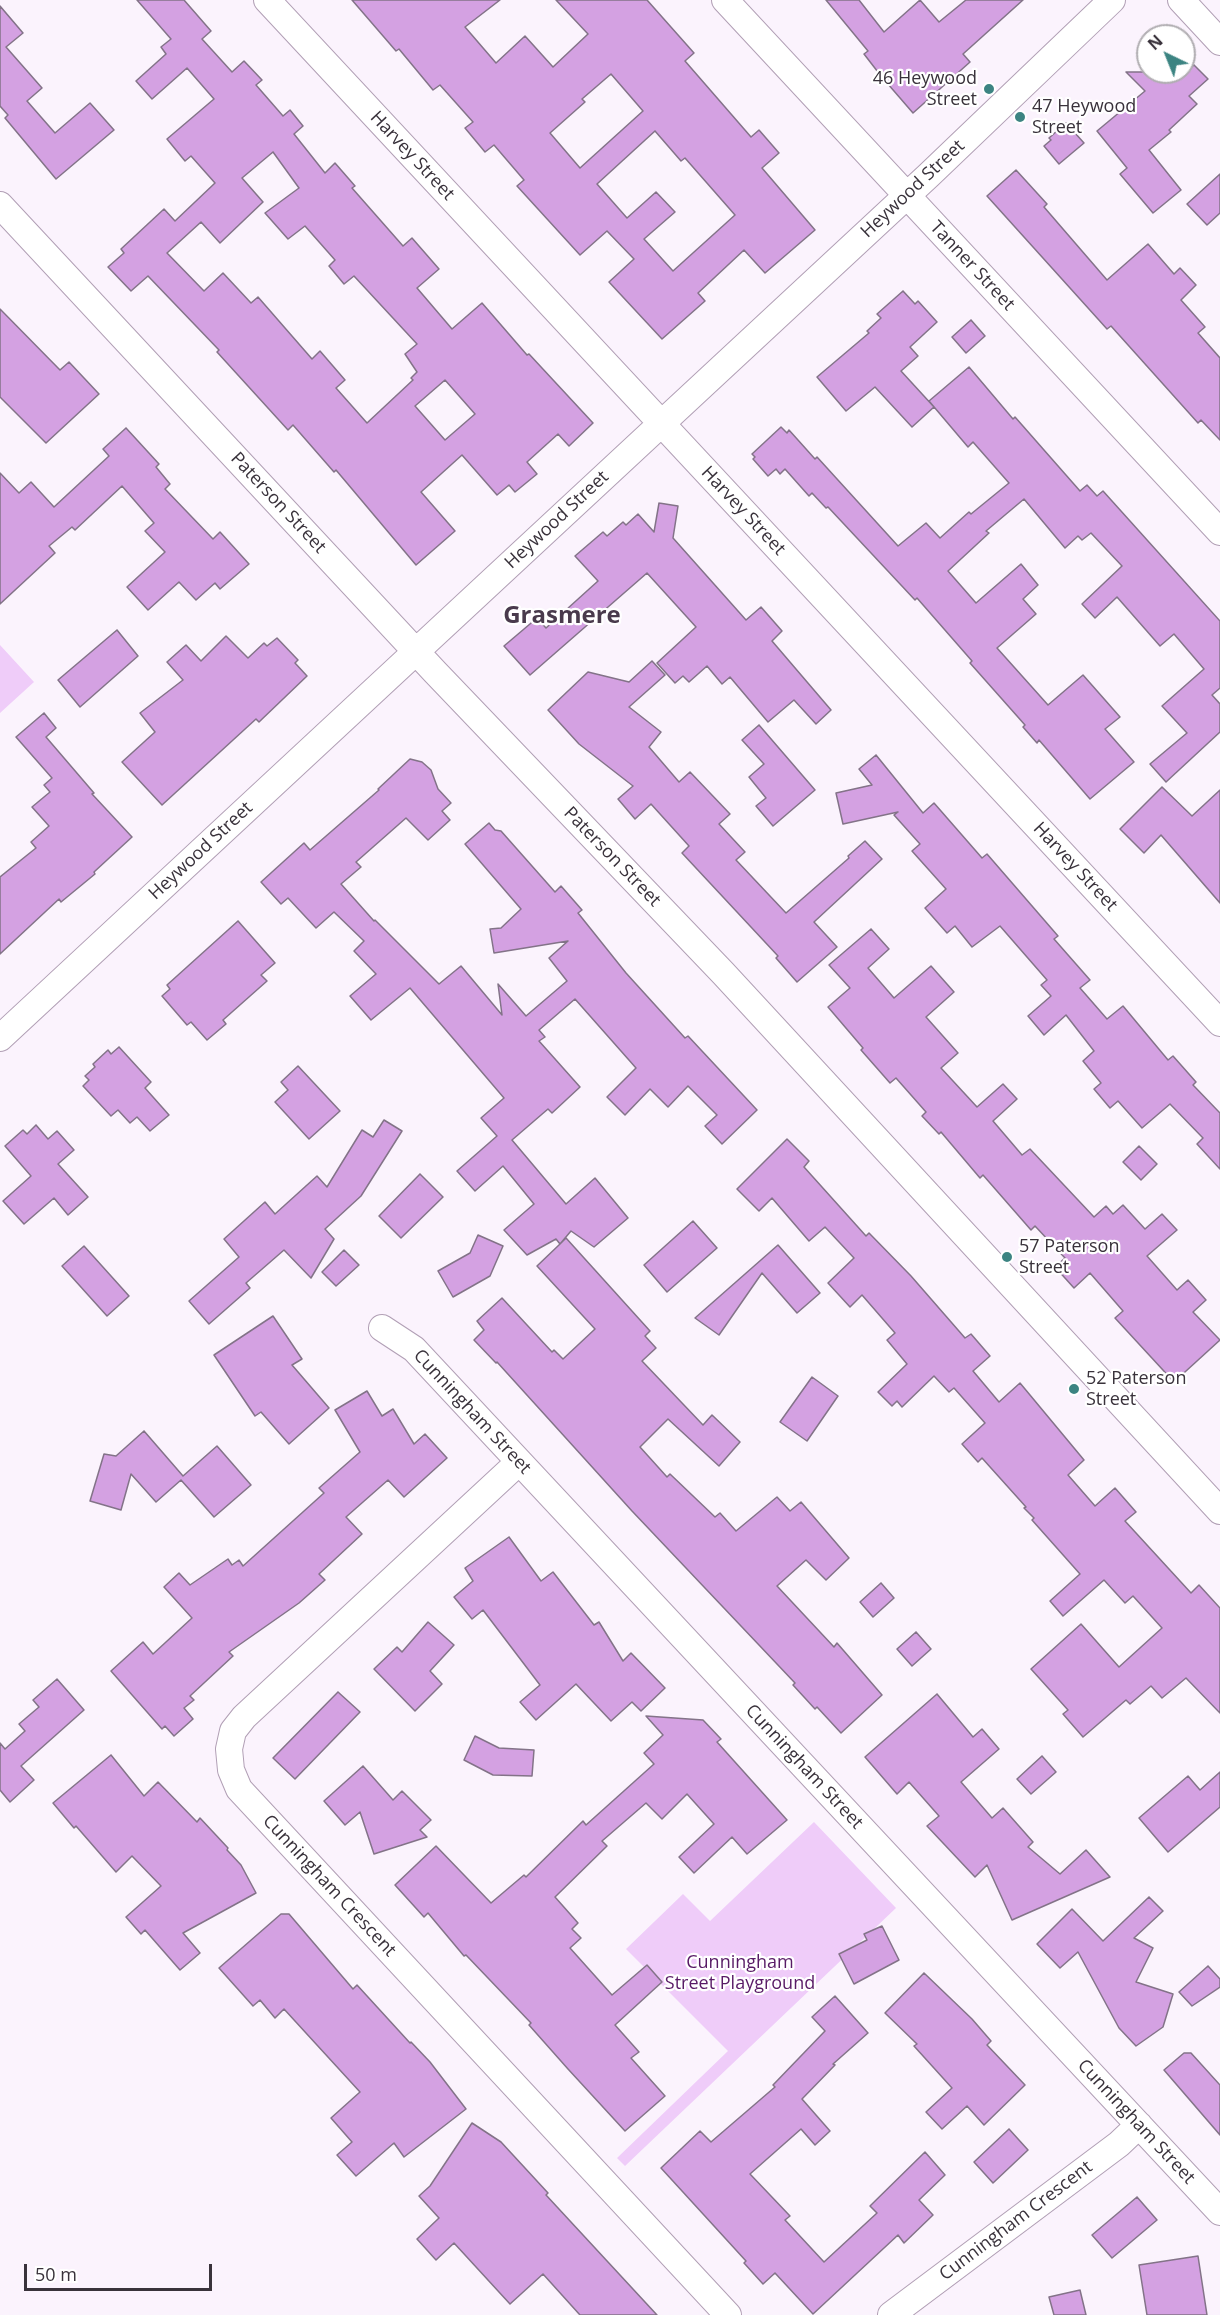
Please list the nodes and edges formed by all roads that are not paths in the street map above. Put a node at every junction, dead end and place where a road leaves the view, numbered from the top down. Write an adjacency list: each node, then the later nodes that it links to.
1 (267, 0): 8 (street, Harvey Street)
2 (725, 0): 6 (street, Tanner Street)
3 (1112, 0): 6 (street, Heywood Street)
4 (1181, 0): 5 (street)
5 (1220, 42)
6 (906, 196): 8 (street, Heywood Street); 9 (street, Tanner Street)
7 (0, 206): 10 (street, Paterson Street)
8 (661, 423): 10 (street, Heywood Street); 11 (street, Harvey Street)
9 (1220, 532)
10 (415, 651): 12 (street, Heywood Street); 15 (street, Paterson Street)
11 (1220, 1023)
12 (0, 1038)
13 (382, 1328): 14 (street, Cunningham Street)
14 (519, 1462): 16 (street, Cunningham Street); 18 (street, Cunningham Crescent)
15 (1220, 1511)
16 (1138, 2126): 17 (street, Cunningham Street); 19 (street, Cunningham Crescent)
17 (1220, 2212)
18 (728, 2315)
19 (891, 2315)

